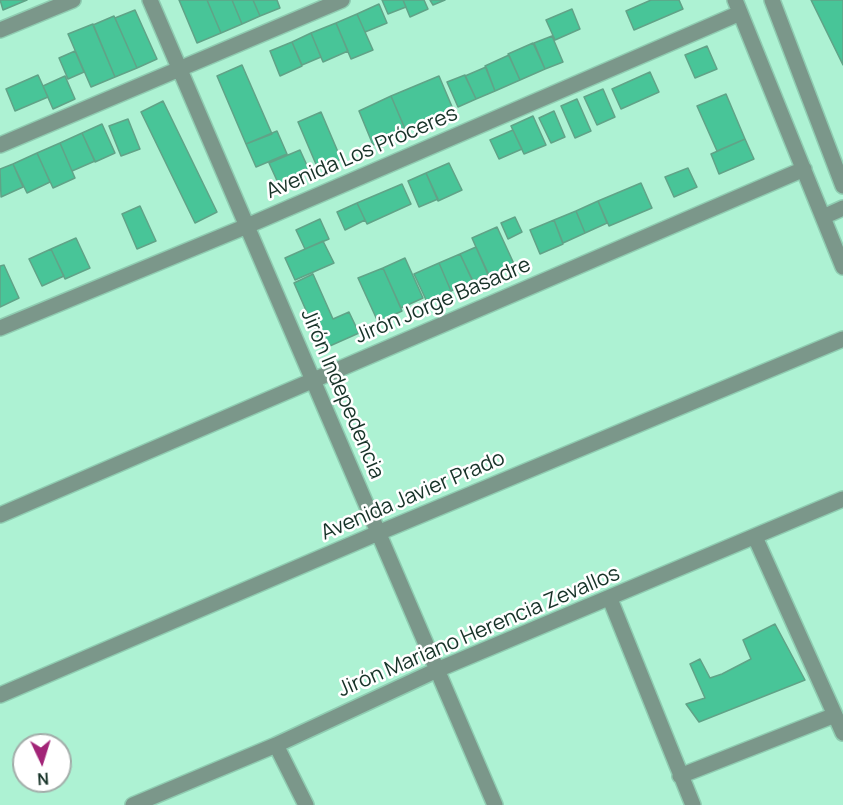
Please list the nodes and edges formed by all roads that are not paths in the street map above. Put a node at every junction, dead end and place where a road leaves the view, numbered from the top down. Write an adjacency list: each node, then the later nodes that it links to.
1 (74, 0): 6 (street)
2 (150, 0): 7 (street, Jirón Indepedencia)
3 (342, 0): 7 (street)
4 (772, 0): 10 (street)
5 (737, 6): 9 (street); 13 (street, Avenida Los Próceres)
6 (0, 30)
7 (179, 68): 8 (street); 13 (street, Jirón Indepedencia)
8 (0, 145)
9 (804, 169): 12 (street); 17 (street, Jirón Jorge Basadre)
10 (843, 186)
11 (843, 208): 12 (street)
12 (823, 217): 14 (street)
13 (247, 226): 15 (street, Avenida Los Próceres); 17 (street, Jirón Indepedencia)
14 (843, 267)
15 (0, 328)
16 (843, 339): 20 (street, Avenida Javier Prado)
17 (313, 380): 19 (street, Jirón Jorge Basadre); 20 (street, Jirón Indepedencia)
18 (843, 499): 21 (street, Jirón Mariano Herencia Zevallos)
19 (0, 515)
20 (378, 532): 23 (street, Jirón Indepedencia); 24 (street, Avenida Javier Prado)
21 (755, 537): 22 (street, Jirón Mariano Herencia Zevallos); 25 (street)
22 (610, 599): 23 (street, Jirón Mariano Herencia Zevallos); 28 (street)
23 (437, 670): 27 (street, Jirón Mariano Herencia Zevallos); 31 (street, Jirón Indepedencia)
24 (0, 695)
25 (835, 715): 26 (street); 28 (street)
26 (843, 733)
27 (276, 745): 29 (street, Jirón Mariano Herencia Zevallos); 30 (street)
28 (680, 776): 32 (street)
29 (133, 805)
30 (306, 805)
31 (495, 805)
32 (693, 805)

